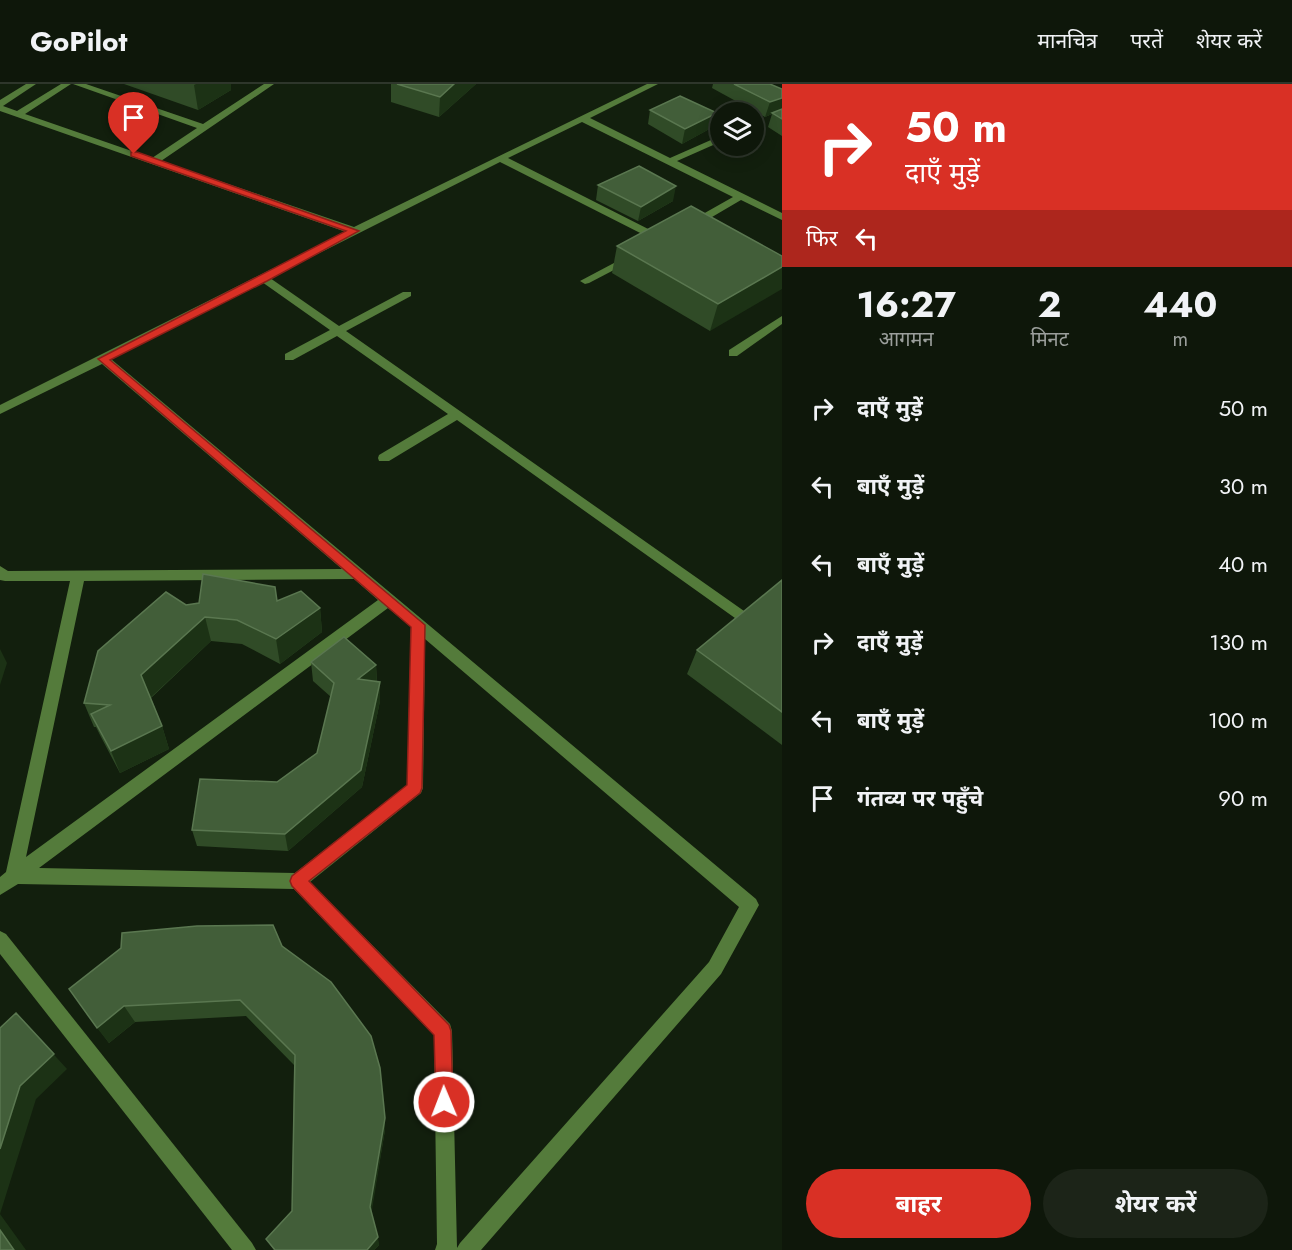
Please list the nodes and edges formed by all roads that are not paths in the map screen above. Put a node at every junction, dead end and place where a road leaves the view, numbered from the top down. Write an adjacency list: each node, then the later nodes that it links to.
1 (32, 84): 6 (street)
2 (67, 84): 7 (street)
3 (76, 84): 9 (street)
4 (270, 84): 9 (street)
5 (654, 84): 8 (street)
6 (0, 106): 7 (street)
7 (18, 114): 12 (street)
8 (582, 118): 11 (street); 13 (street)
9 (203, 127): 12 (street)
10 (710, 144): 13 (street)
11 (500, 158): 16 (street); 17 (street)
12 (154, 161): 16 (street)
13 (670, 161): 14 (street)
14 (741, 196): 15 (street); 17 (street)
15 (782, 217)
16 (354, 231): 18 (street)
17 (663, 240): 19 (street)
18 (264, 279): 22 (street); 25 (street)
19 (585, 281)
20 (407, 294): 22 (street)
21 (782, 319): 23 (street)
22 (337, 331): 24 (street); 27 (street)
23 (733, 353)
24 (289, 357)
25 (103, 359): 26 (street); 30 (street)
26 (0, 410)
27 (457, 414): 28 (street); 33 (street)
28 (384, 458)
29 (0, 571): 31 (street)
30 (358, 574): 31 (street); 32 (street)
31 (78, 576): 35 (street)
32 (388, 600): 34 (street); 35 (street)
33 (749, 622)
34 (418, 625): 36 (street); 41 (street)
35 (14, 876): 36 (street); 37 (street)
36 (298, 881): 40 (street)
37 (0, 887)
38 (0, 940): 39 (street)
39 (245, 1250)
40 (446, 1250)
41 (467, 1250)

